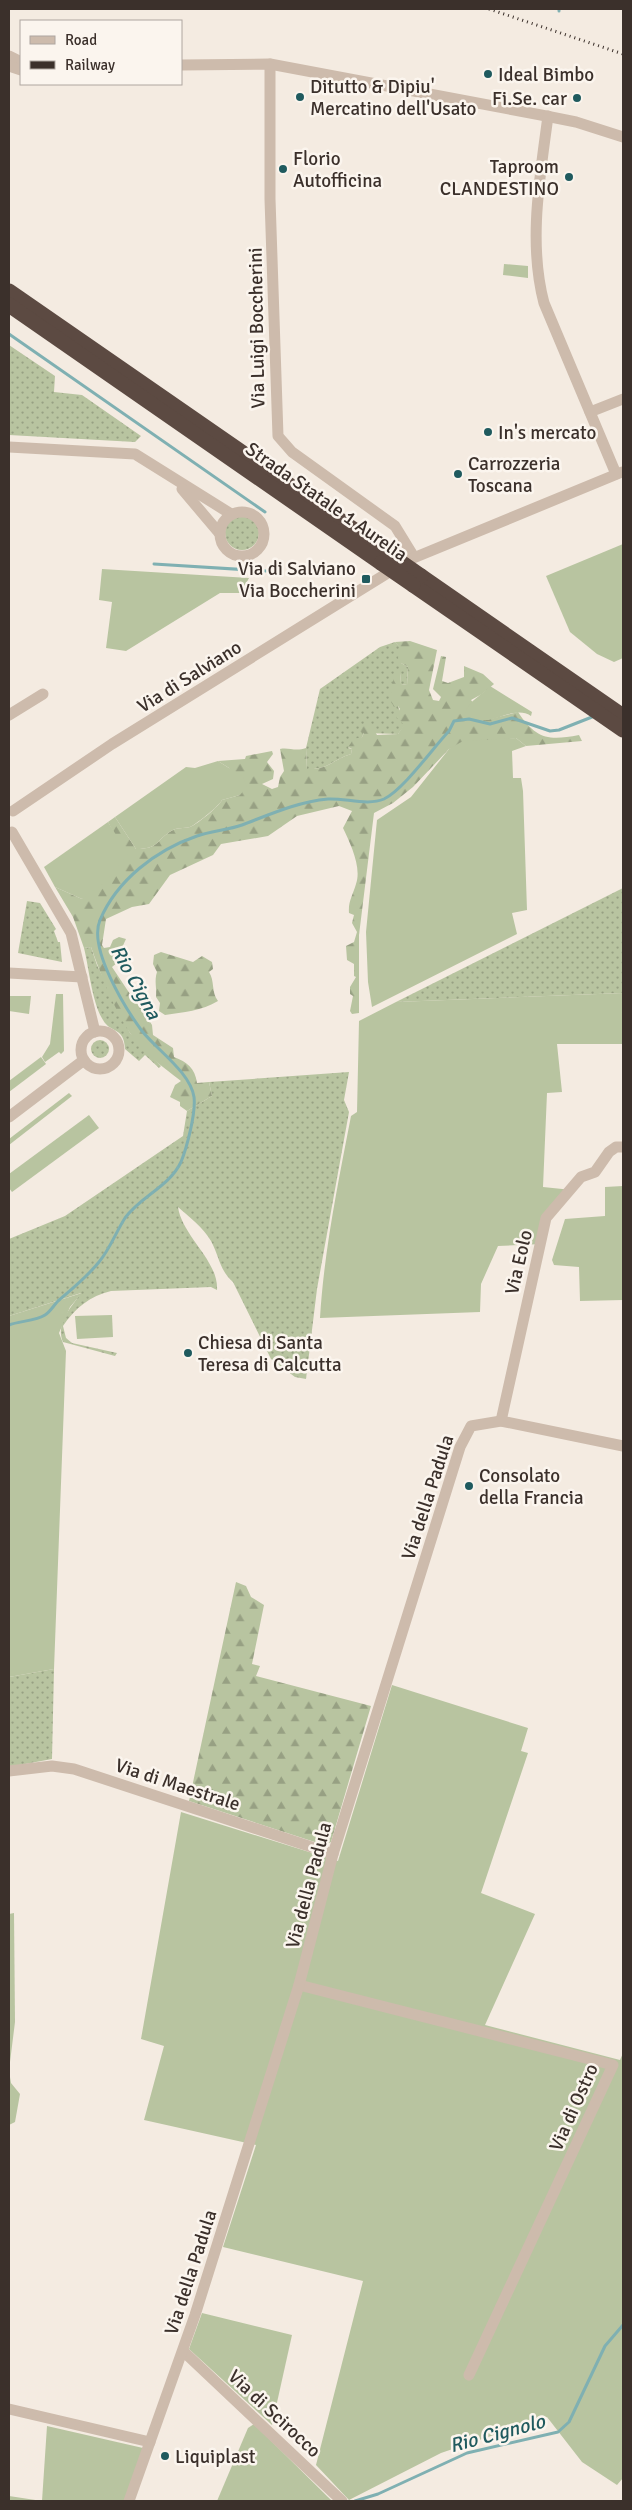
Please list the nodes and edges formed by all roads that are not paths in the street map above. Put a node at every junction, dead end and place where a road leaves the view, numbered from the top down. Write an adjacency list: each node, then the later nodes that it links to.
1 (270, 64): 2 (street); 3 (street); 10 (street, Via Luigi Boccherini)
2 (182, 65)
3 (548, 116): 4 (street); 8 (street)
4 (623, 137)
5 (9, 291): 14 (highway, Strada Statale 1 Aurelia)
6 (9, 305): 14 (highway, Strada Statale 1 Aurelia)
7 (623, 399): 8 (street)
8 (590, 412): 10 (street)
9 (9, 447): 11 (street)
10 (620, 473)
11 (170, 477): 12 (street); 13 (street)
12 (231, 514): 13 (street); 13 (street)
13 (220, 534)
14 (385, 563): 16 (highway, Strada Statale 1 Aurelia, bridge); 20 (street, Via di Salviano)
15 (43, 694): 17 (street)
16 (585, 695): 18 (highway, Strada Statale 1 Aurelia); 19 (highway, Strada Statale 1 Aurelia)
17 (9, 714)
18 (623, 716)
19 (623, 730)
20 (11, 809): 21 (street)
21 (11, 833): 23 (street)
22 (9, 973): 23 (street)
23 (82, 977): 24 (street)
24 (95, 1032): 25 (street); 25 (street)
25 (84, 1060): 26 (street)
26 (9, 1117)
27 (623, 1147): 28 (street, Via Eolo)
28 (501, 1421): 29 (street, Via della Padula); 31 (street, Via della Padula)
29 (623, 1446)
30 (9, 1771): 31 (street, Via di Maestrale)
31 (333, 1854): 32 (street, Via della Padula)
32 (299, 1985): 33 (street, Via della Padula); 34 (street, Via di Ostro)
33 (183, 2351): 36 (street, Via della Padula); 38 (street, Via di Scirocco)
34 (469, 2375)
35 (9, 2409): 36 (street)
36 (150, 2442): 37 (street, Via della Padula)
37 (129, 2501)
38 (342, 2501)

